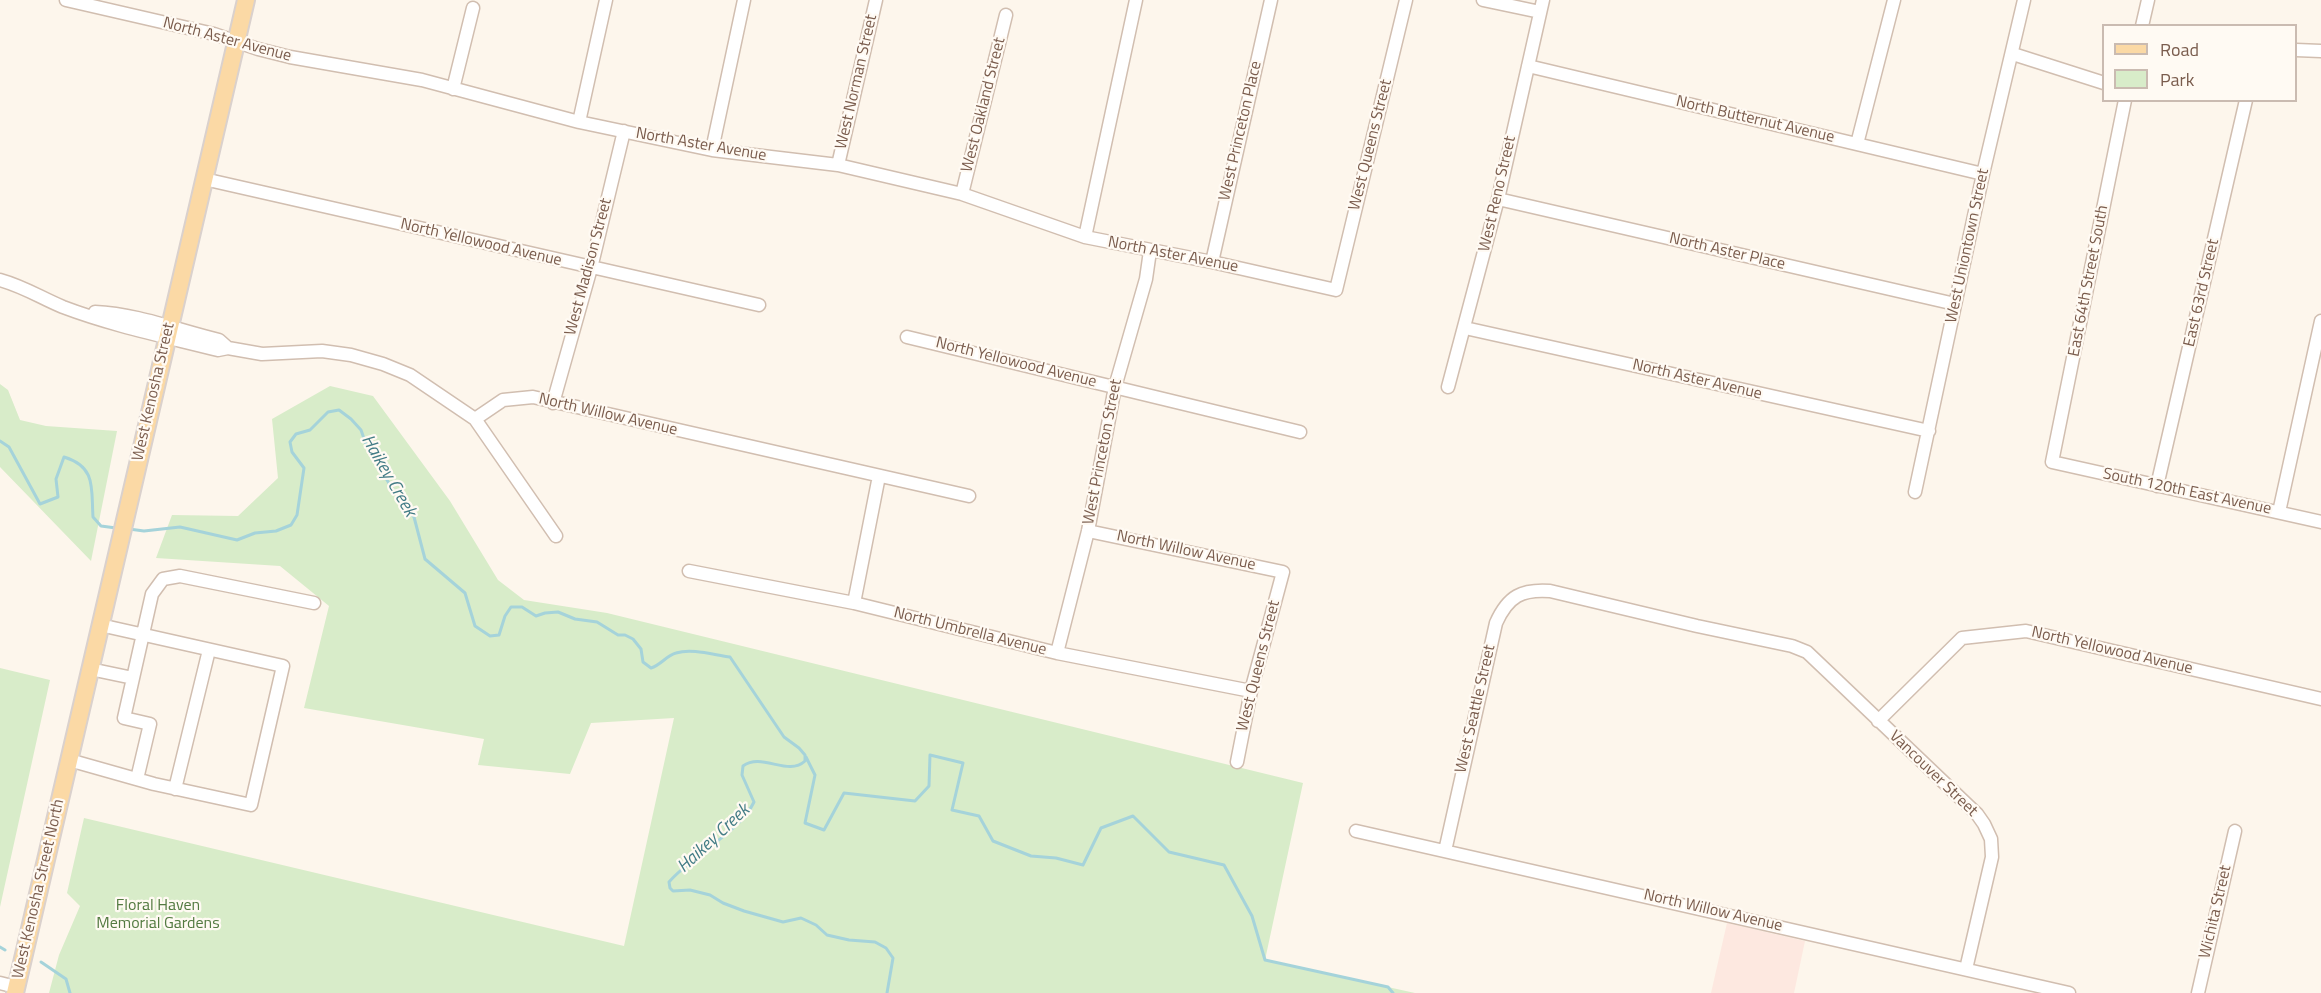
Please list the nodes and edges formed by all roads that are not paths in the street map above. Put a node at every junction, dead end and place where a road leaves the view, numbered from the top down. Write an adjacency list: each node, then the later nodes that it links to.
1 (66, 0): 13 (street, North Aster Avenue)
2 (246, 0): 18 (main road, West Kenosha Street)
3 (606, 0): 27 (street)
4 (744, 0): 30 (street)
5 (876, 0): 31 (street, West Norman Street)
6 (1136, 0): 36 (street)
7 (1271, 0): 38 (street, West Princeton Place)
8 (1406, 0): 41 (street, West Queens Street)
9 (1483, 0): 14 (street)
10 (1894, 0): 29 (street)
11 (2025, 0): 21 (street, West Uniontown Street)
12 (2148, 0): 17 (street)
13 (94, 3): 18 (street, North Aster Avenue)
14 (1541, 6): 22 (street, West Reno Street)
15 (473, 8): 24 (street)
16 (1006, 15): 34 (street, West Oakland Street)
17 (2142, 24)
18 (236, 42): 24 (street, North Aster Avenue); 33 (main road, West Kenosha Street)
19 (2297, 50): 20 (street)
20 (2321, 51)
21 (2013, 54): 23 (street); 32 (street, West Uniontown Street)
22 (1528, 66): 29 (street, North Butternut Avenue); 35 (street, West Reno Street)
23 (2102, 83)
24 (453, 89): 27 (street, North Aster Avenue)
25 (2125, 102): 54 (street, East 64th Street South)
26 (2246, 102): 56 (street, East 63rd Street)
27 (579, 122): 28 (street, North Aster Avenue)
28 (624, 131): 30 (street, North Aster Avenue); 39 (street, West Madison Street)
29 (1857, 144): 32 (street, North Butternut Avenue)
30 (712, 150): 31 (street, North Aster Avenue)
31 (838, 165): 34 (street, North Aster Avenue)
32 (1983, 174): 42 (street, West Uniontown Street)
33 (204, 179): 39 (street, North Yellowood Avenue); 46 (main road, West Kenosha Street)
34 (962, 195): 36 (street, North Aster Avenue)
35 (1498, 199): 42 (street, North Aster Place); 45 (street, West Reno Street)
36 (1084, 237): 37 (street, North Aster Avenue)
37 (1150, 251): 38 (street, North Aster Avenue); 48 (street, West Princeton Street)
38 (1212, 262): 41 (street, North Aster Avenue)
39 (591, 268): 43 (street, North Yellowood Avenue); 50 (street, West Madison Street)
40 (0, 280): 46 (street)
41 (1336, 290)
42 (1955, 304): 52 (street, West Uniontown Street)
43 (759, 305)
44 (2321, 321): 59 (street)
45 (1465, 328): 49 (street, West Reno Street); 52 (street, North Aster Avenue)
46 (168, 332): 51 (street); 67 (main road, West Kenosha Street)
47 (907, 337): 48 (street, North Yellowood Avenue)
48 (1115, 387): 53 (street, North Yellowood Avenue); 61 (street, West Princeton Street)
49 (1448, 387)
50 (553, 403): 51 (street, North Willow Avenue); 55 (street, North Willow Avenue)
51 (475, 419): 62 (street)
52 (1929, 431): 57 (street, West Uniontown Street)
53 (1300, 432)
54 (2052, 462): 56 (street, South 120th East Avenue)
55 (879, 476): 58 (street, North Willow Avenue); 66 (street)
56 (2157, 486): 59 (street, South 120th East Avenue)
57 (1915, 492)
58 (969, 495)
59 (2280, 512): 60 (street, South 120th East Avenue)
60 (2321, 522)
61 (1088, 531): 64 (street, North Willow Avenue); 70 (street, West Princeton Street)
62 (556, 536)
63 (689, 571): 66 (street, North Umbrella Avenue)
64 (1283, 572): 73 (street, West Queens Street)
65 (314, 603): 68 (street)
66 (854, 603): 70 (street, North Umbrella Avenue)
67 (100, 626): 68 (street); 71 (main road, West Kenosha Street)
68 (141, 635): 69 (street); 72 (street)
69 (209, 650): 80 (street); 80 (street)
70 (1057, 653): 73 (street, North Umbrella Avenue)
71 (90, 669): 72 (street); 76 (main road, West Kenosha Street)
72 (133, 678): 78 (street)
73 (1251, 691): 77 (street, West Queens Street)
74 (2321, 699): 75 (street, North Yellowood Avenue)
75 (1878, 721): 83 (street, West Seattle Street); 84 (street, Vancouver Street)
76 (69, 760): 78 (street); 79 (main road, West Kenosha Street)
77 (1237, 762)
78 (136, 779): 80 (street)
79 (64, 785): 85 (main road, West Kenosha Street North)
80 (175, 789)
81 (1356, 831): 83 (street, North Willow Avenue)
82 (2235, 831): 87 (street, Wichita Street)
83 (1445, 851): 84 (street, North Willow Avenue)
84 (1966, 969): 86 (street, North Willow Avenue)
85 (10, 988)
86 (2061, 992)
87 (2198, 993)

